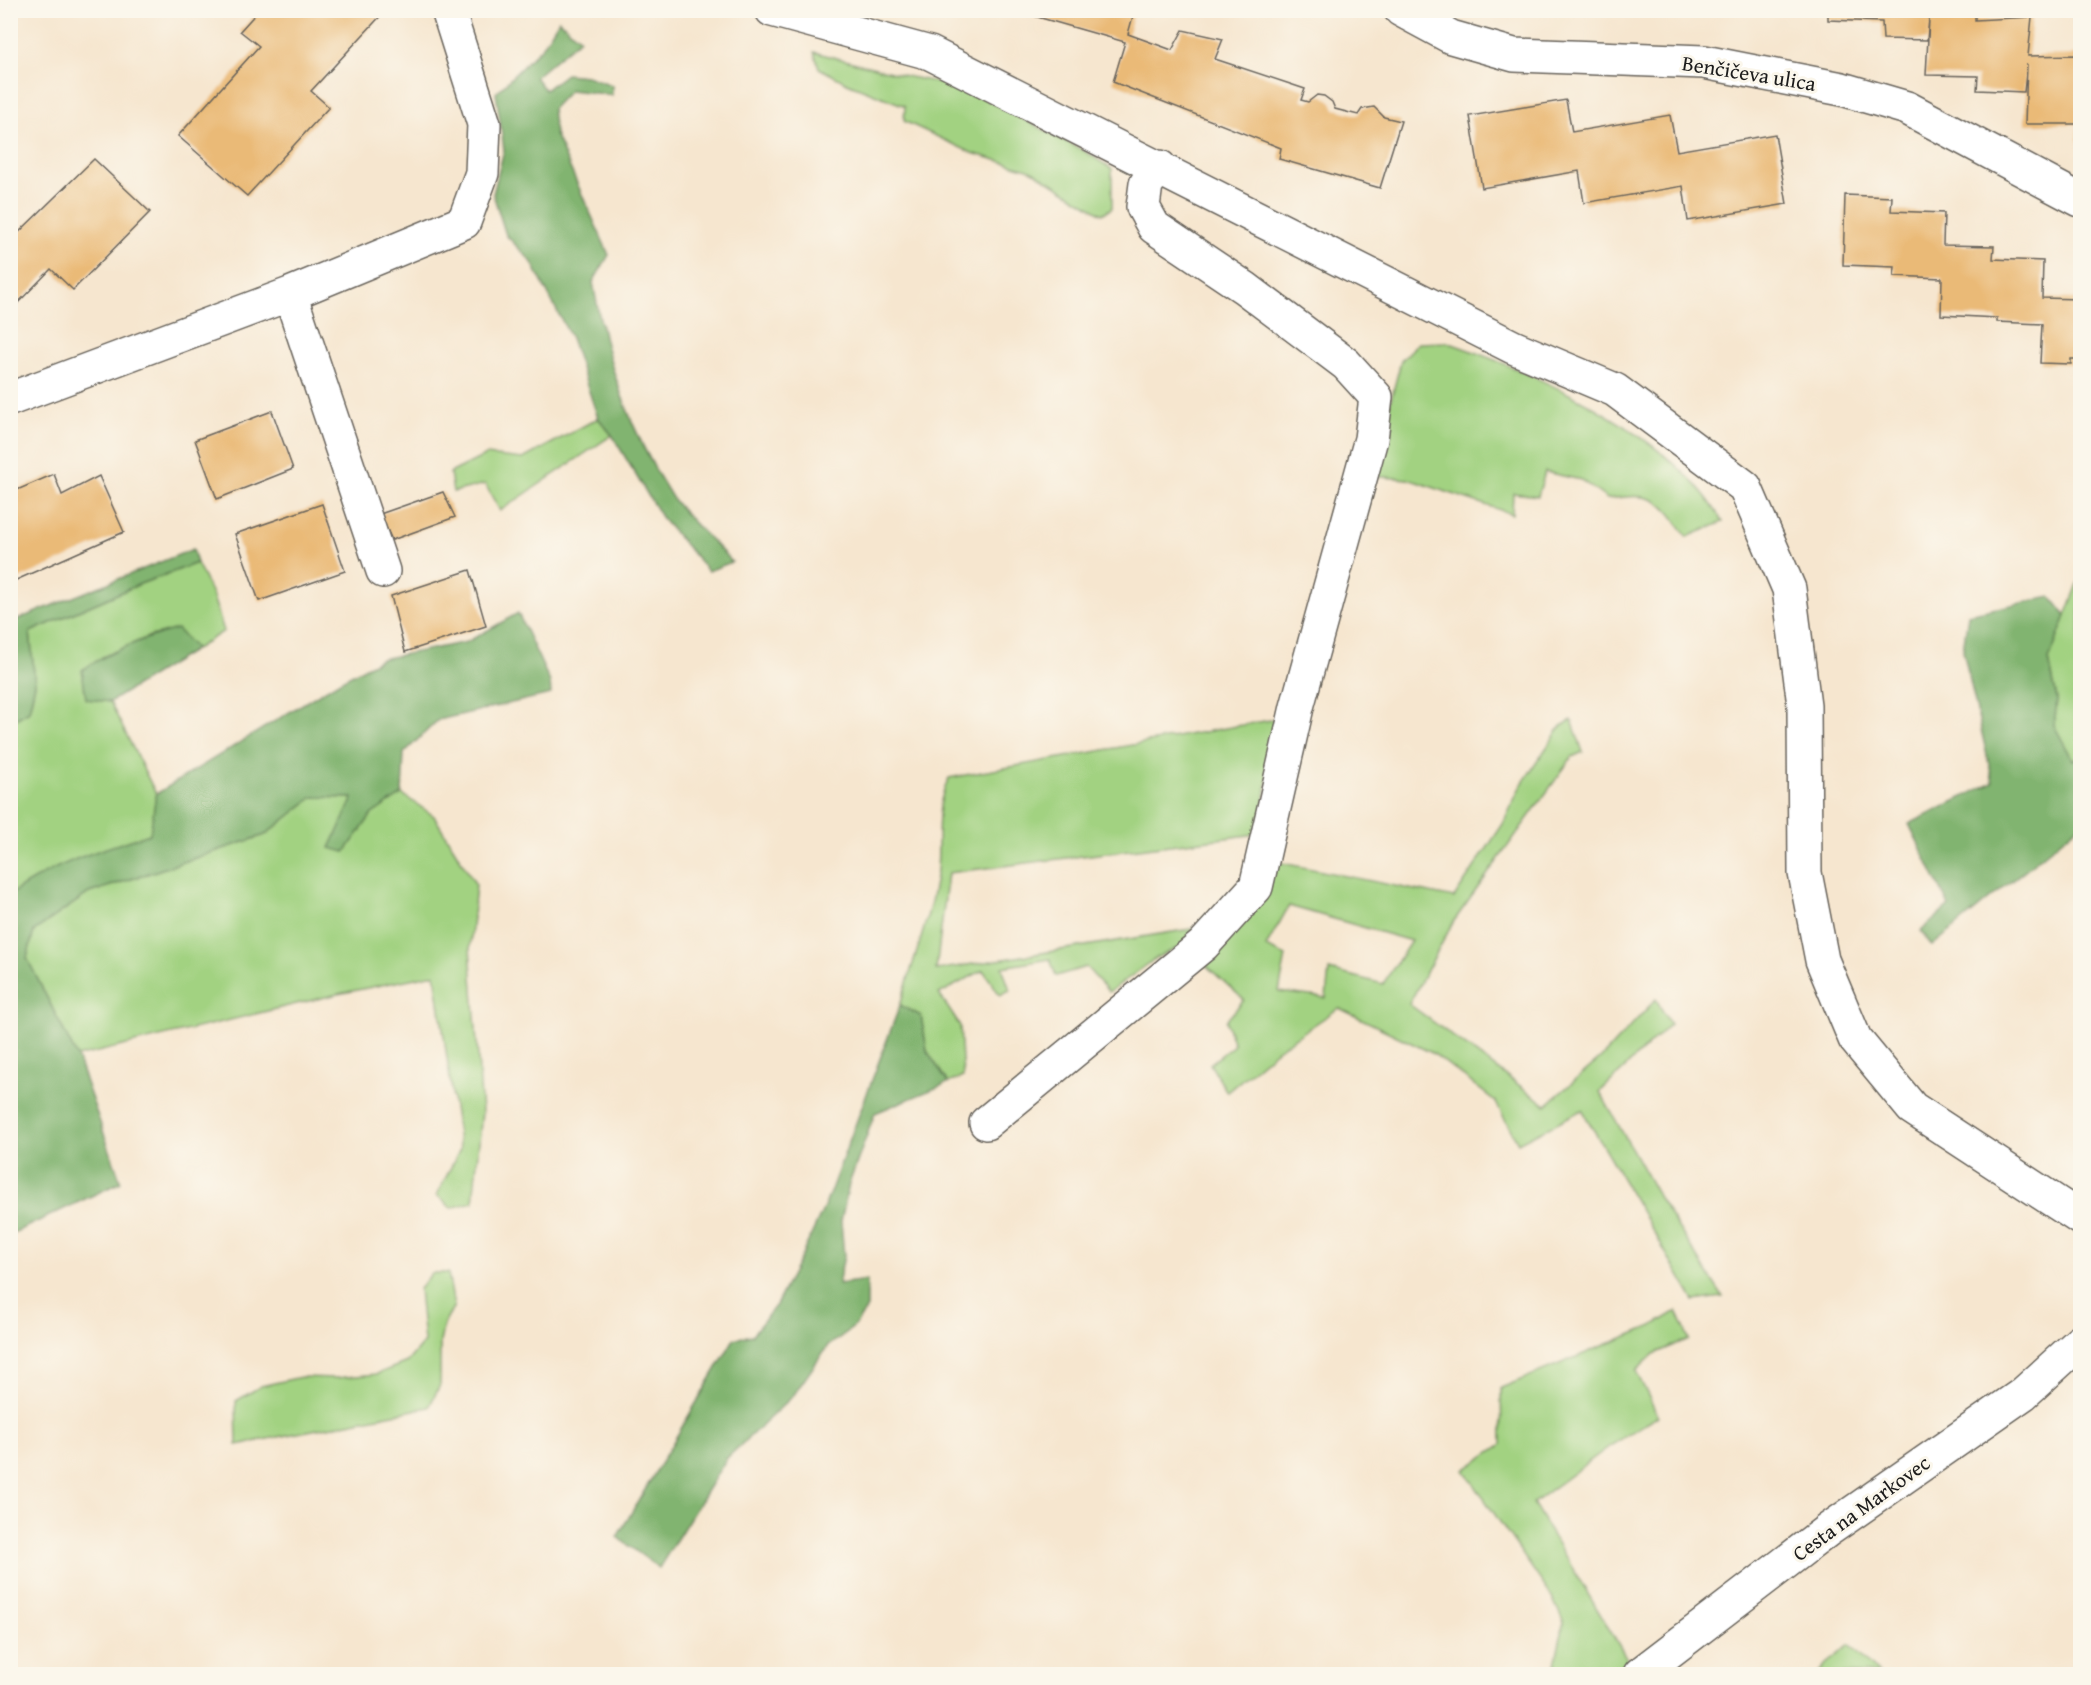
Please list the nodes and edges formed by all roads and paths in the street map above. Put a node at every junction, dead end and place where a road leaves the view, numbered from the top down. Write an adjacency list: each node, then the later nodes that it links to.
1 (448, 10): 6 (street)
2 (1401, 10): 5 (street, Benčičeva ulica)
3 (795, 12): 4 (street)
4 (1160, 167): 9 (street); 10 (street)
5 (2080, 200)
6 (290, 294): 7 (street); 8 (street)
7 (10, 399)
8 (383, 571)
9 (986, 1123)
10 (2080, 1218)
11 (2080, 1342): 12 (street, Cesta na Markovec)
12 (1640, 1674)

